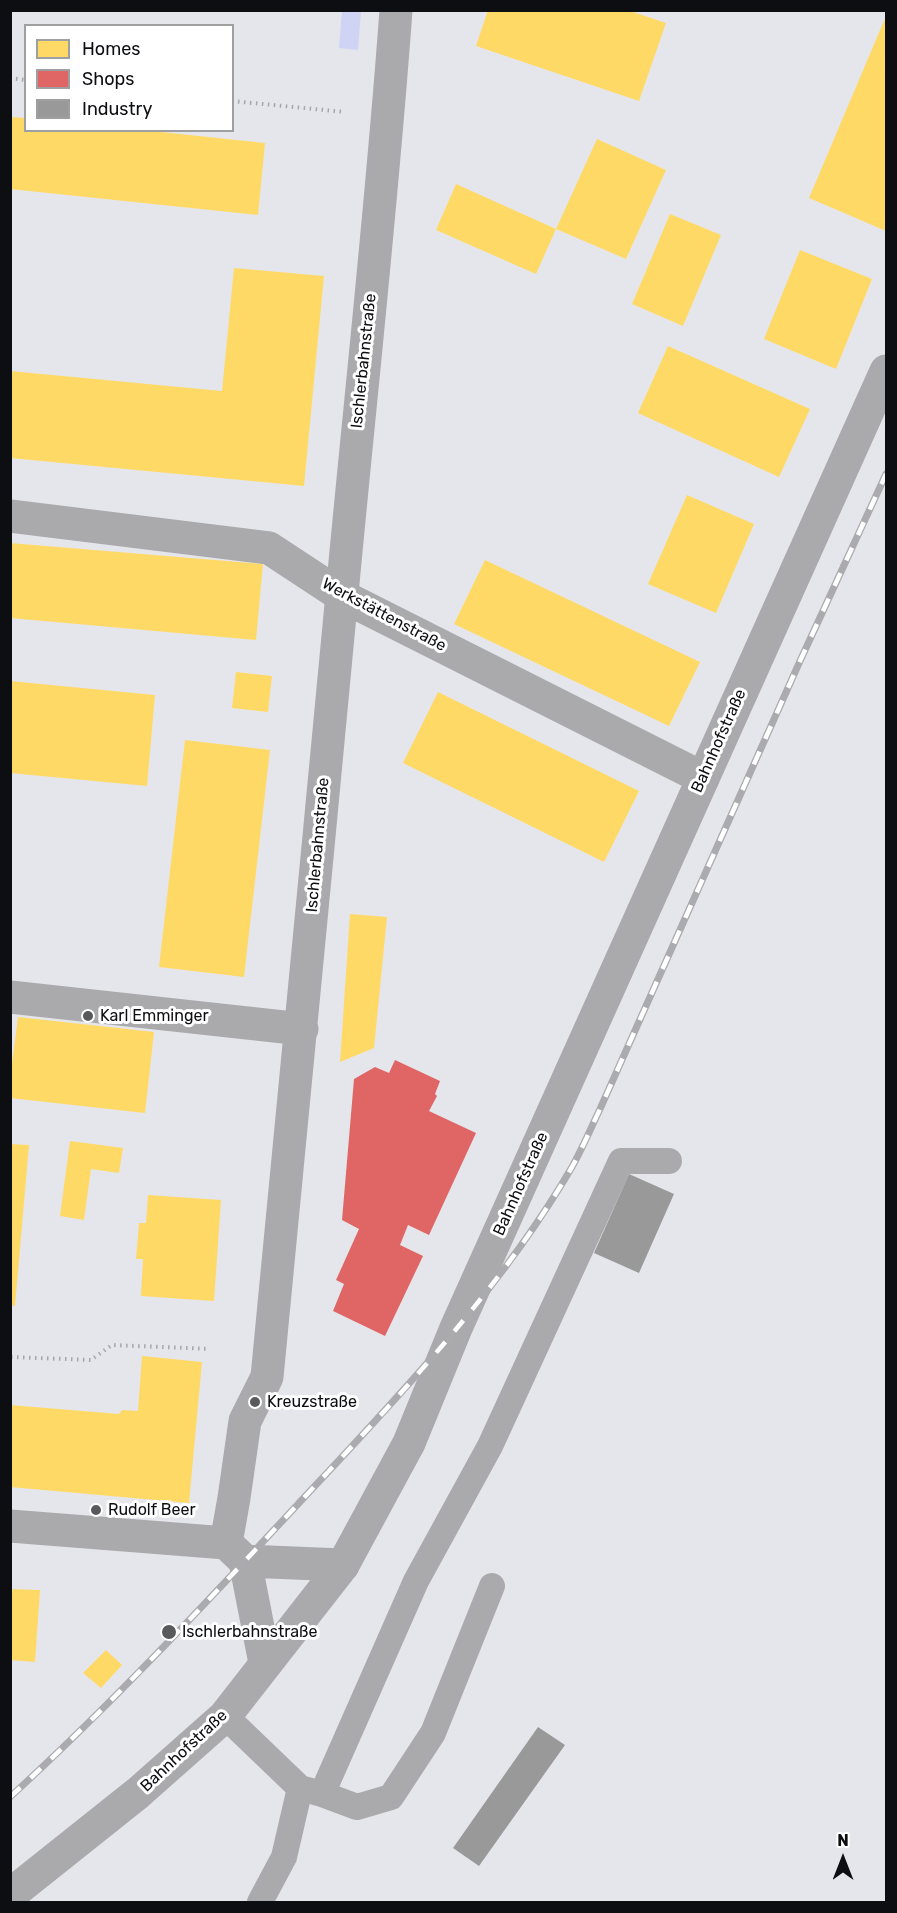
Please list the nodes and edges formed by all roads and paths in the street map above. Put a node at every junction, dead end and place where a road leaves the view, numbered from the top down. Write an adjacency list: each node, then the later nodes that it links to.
1 (396, 10): 3 (street, Ischlerbahnstraße)
2 (234, 101): 3 (path)
3 (388, 116): 6 (street, Ischlerbahnstraße)
4 (886, 371): 7 (street, Bahnhofstraße)
5 (10, 516): 6 (street, Werkstättenstraße)
6 (342, 596): 7 (street, Werkstättenstraße); 9 (street, Ischlerbahnstraße)
7 (703, 778): 15 (street, Bahnhofstraße)
8 (10, 997): 9 (street)
9 (302, 1029): 14 (street, Ischlerbahnstraße)
10 (669, 1161): 19 (lane)
11 (210, 1349): 12 (path)
12 (10, 1357)
13 (10, 1526): 14 (street)
14 (236, 1552): 15 (street); 17 (street, Ischlerbahnstraße)
15 (343, 1565): 17 (street, Bahnhofstraße)
16 (492, 1586): 19 (lane)
17 (265, 1663): 18 (street, Bahnhofstraße)
18 (225, 1716): 19 (lane); 20 (street, Bahnhofstraße)
19 (311, 1791): 21 (lane)
20 (10, 1895)
21 (260, 1902)

